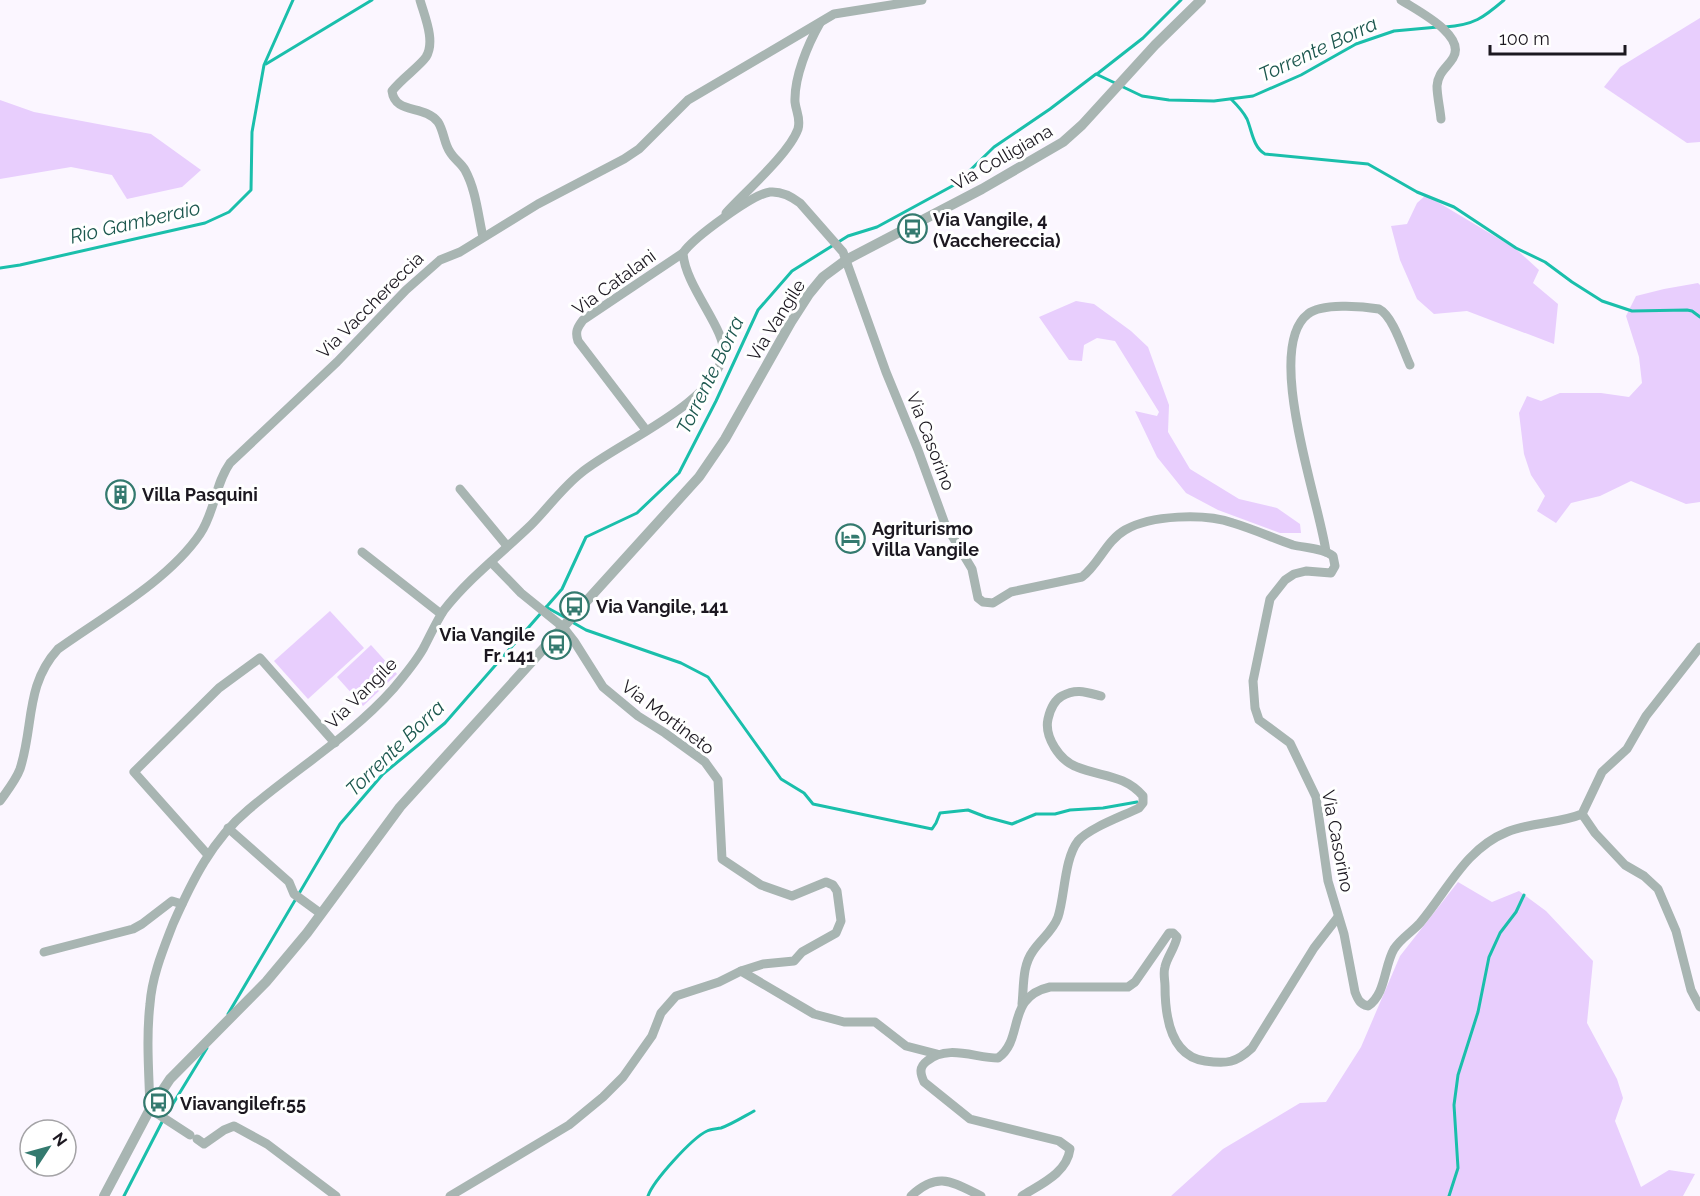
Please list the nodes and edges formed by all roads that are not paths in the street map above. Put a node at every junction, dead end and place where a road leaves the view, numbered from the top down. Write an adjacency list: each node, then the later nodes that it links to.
1 (420, 0): 8 (street)
2 (922, 0): 5 (street, Via Vacchereccia)
3 (1201, 0): 10 (street, Via Colligiana)
4 (1401, 0): 6 (street)
5 (820, 23): 7 (street); 8 (street, Via Vacchereccia)
6 (1441, 118)
7 (716, 223): 9 (street); 10 (street)
8 (483, 237): 23 (street, Via Vacchereccia)
9 (683, 253): 12 (street, Via Vangile); 12 (street, Via Catalani)
10 (845, 256): 16 (street, Via Casorino); 19 (street, Via Vangile)
11 (1410, 365): 16 (street)
12 (646, 430): 14 (street, Via Vangile)
13 (460, 489): 14 (street)
14 (507, 546): 17 (street, Via Vangile)
15 (362, 552): 18 (street)
16 (1326, 552): 29 (street, Via Casorino)
17 (491, 562): 18 (street, Via Vangile); 19 (street, Via Mortineto)
18 (441, 614): 22 (street, Via Vangile)
19 (563, 627): 28 (street, Via Vangile); 31 (street, Via Mortineto)
20 (1700, 646): 24 (street)
21 (1101, 696): 32 (street)
22 (335, 743): 25 (street, Via Vangile); 26 (street)
23 (0, 801)
24 (1582, 814): 29 (street, Via Casorino); 33 (street)
25 (228, 828): 26 (street, Via Vangile); 28 (street)
26 (208, 855): 27 (street, Via Vangile)
27 (182, 904): 30 (street); 35 (street, Via Vangile)
28 (320, 913): 36 (street, Via Vangile)
29 (1338, 917): 32 (street)
30 (44, 952)
31 (741, 971): 34 (street); 40 (street, Via Mortineto)
32 (1022, 1007): 34 (street)
33 (1700, 1007)
34 (938, 1054): 43 (street)
35 (149, 1077): 36 (street); 37 (street, Via Vangile)
36 (169, 1082): 37 (street, Via Vangile)
37 (150, 1109): 38 (street, Via Vangile); 39 (street)
38 (104, 1196)
39 (336, 1196)
40 (450, 1196)
41 (911, 1196): 42 (street)
42 (981, 1196)
43 (1022, 1196)

